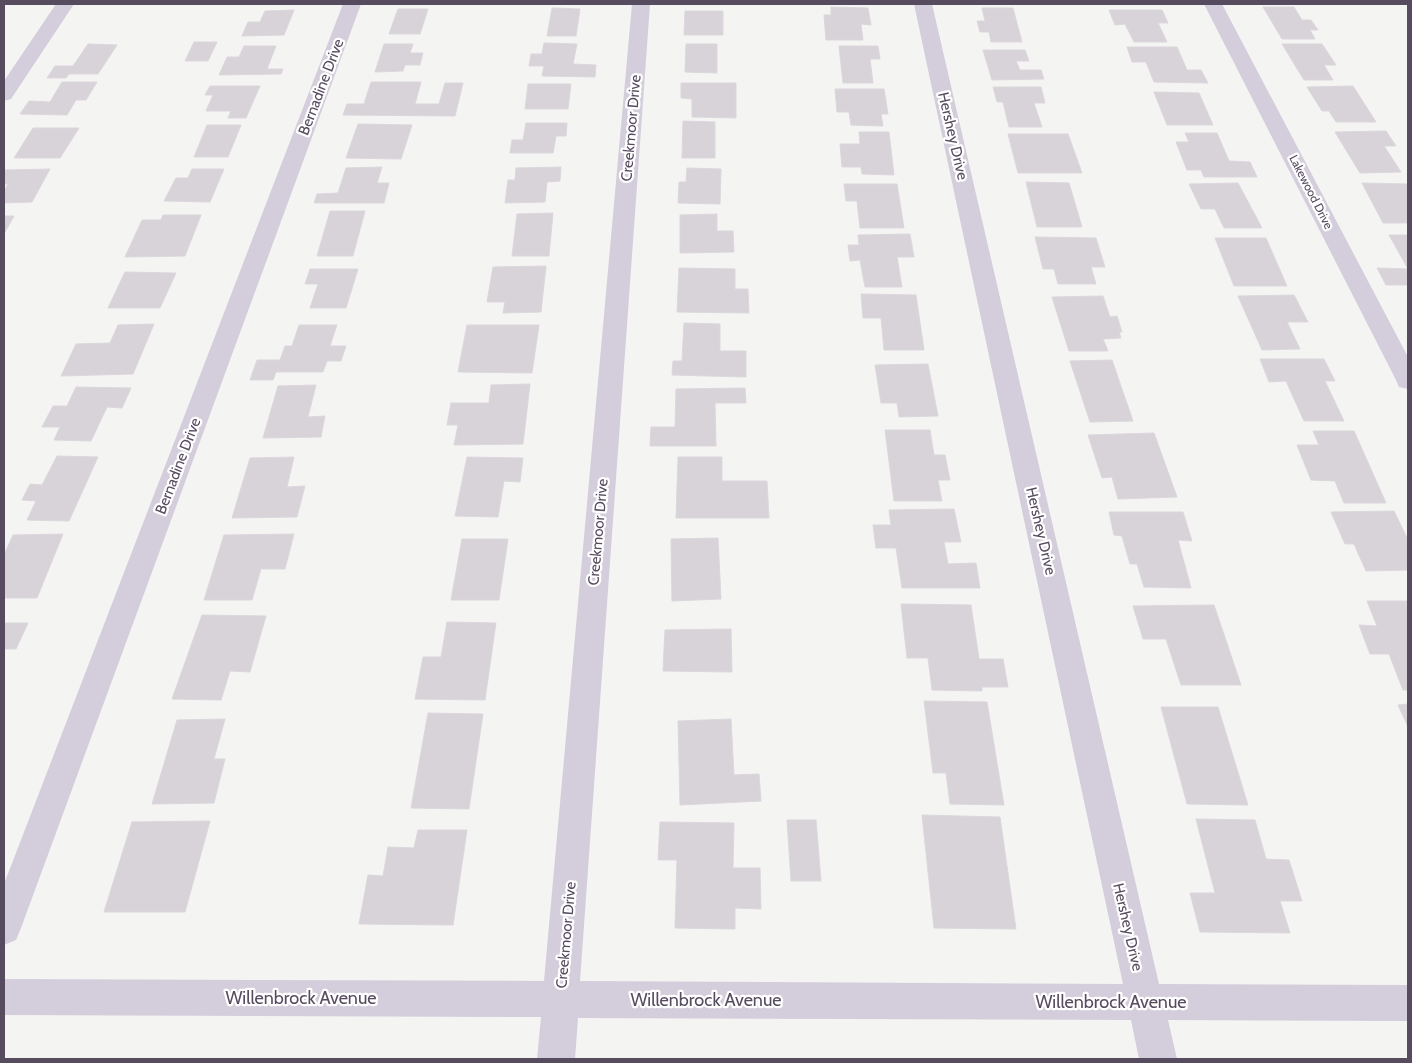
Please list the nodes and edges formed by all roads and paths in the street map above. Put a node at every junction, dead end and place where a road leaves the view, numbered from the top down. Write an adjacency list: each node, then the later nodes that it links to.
1 (66, 4): 6 (street)
2 (352, 4): 8 (street, Bernadine Drive)
3 (641, 4): 10 (street, Creekmoor Drive)
4 (923, 4): 11 (street, Hershey Drive)
5 (1213, 4): 7 (street, Lakewood Drive)
6 (4, 96)
7 (1408, 380)
8 (4, 928)
9 (4, 998): 10 (street, Willenbrock Avenue)
10 (561, 999): 11 (street, Willenbrock Avenue); 13 (street, Creekmoor Drive)
11 (1145, 1002): 12 (street, Willenbrock Avenue); 14 (street, Hershey Drive)
12 (1408, 1003)
13 (556, 1059)
14 (1158, 1059)

